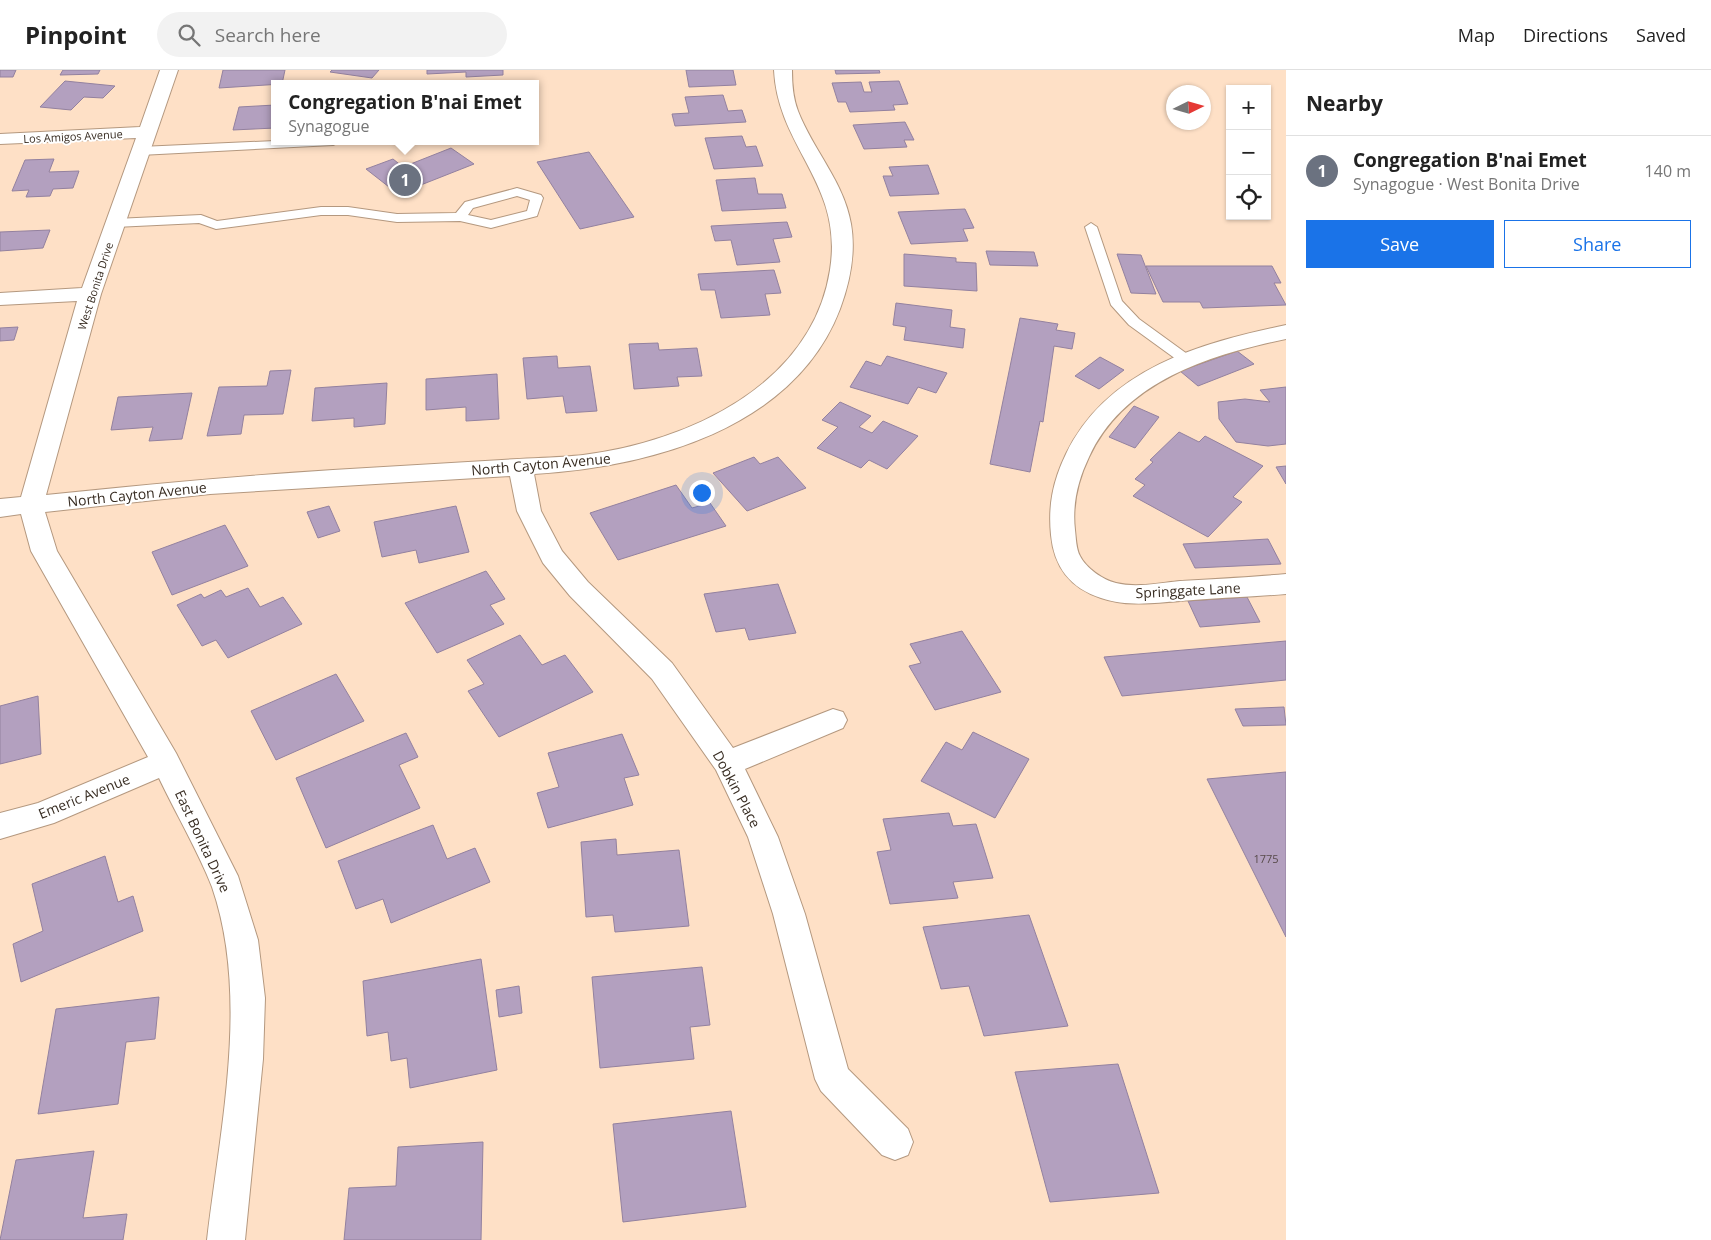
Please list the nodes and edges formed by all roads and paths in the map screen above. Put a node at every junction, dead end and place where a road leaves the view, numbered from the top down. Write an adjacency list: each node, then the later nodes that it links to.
1 (169, 70): 4 (street, West Bonita Drive)
2 (783, 70): 13 (street, North Cayton Avenue)
3 (0, 139): 4 (street, Los Amigos Avenue)
4 (144, 142): 5 (lane); 7 (street, West Bonita Drive)
5 (271, 142)
6 (460, 217): 6 (lane); 7 (lane)
7 (115, 223): 9 (street, West Bonita Drive)
8 (1091, 227): 12 (lane)
9 (90, 294): 10 (street); 14 (street, West Bonita Drive)
10 (0, 299)
11 (1286, 332): 12 (street)
12 (1185, 359): 16 (street, Springgate Lane)
13 (521, 467): 14 (street, North Cayton Avenue); 19 (street, Dobkin Place)
14 (32, 505): 15 (street, North Cayton Avenue); 18 (street, East Bonita Drive)
15 (0, 508)
16 (1286, 584)
17 (833, 720): 19 (street)
18 (166, 762): 20 (street, Emeric Avenue); 22 (street, East Bonita Drive)
19 (727, 763): 21 (street, Dobkin Place)
20 (0, 826)
21 (895, 1142)
22 (226, 1240)

